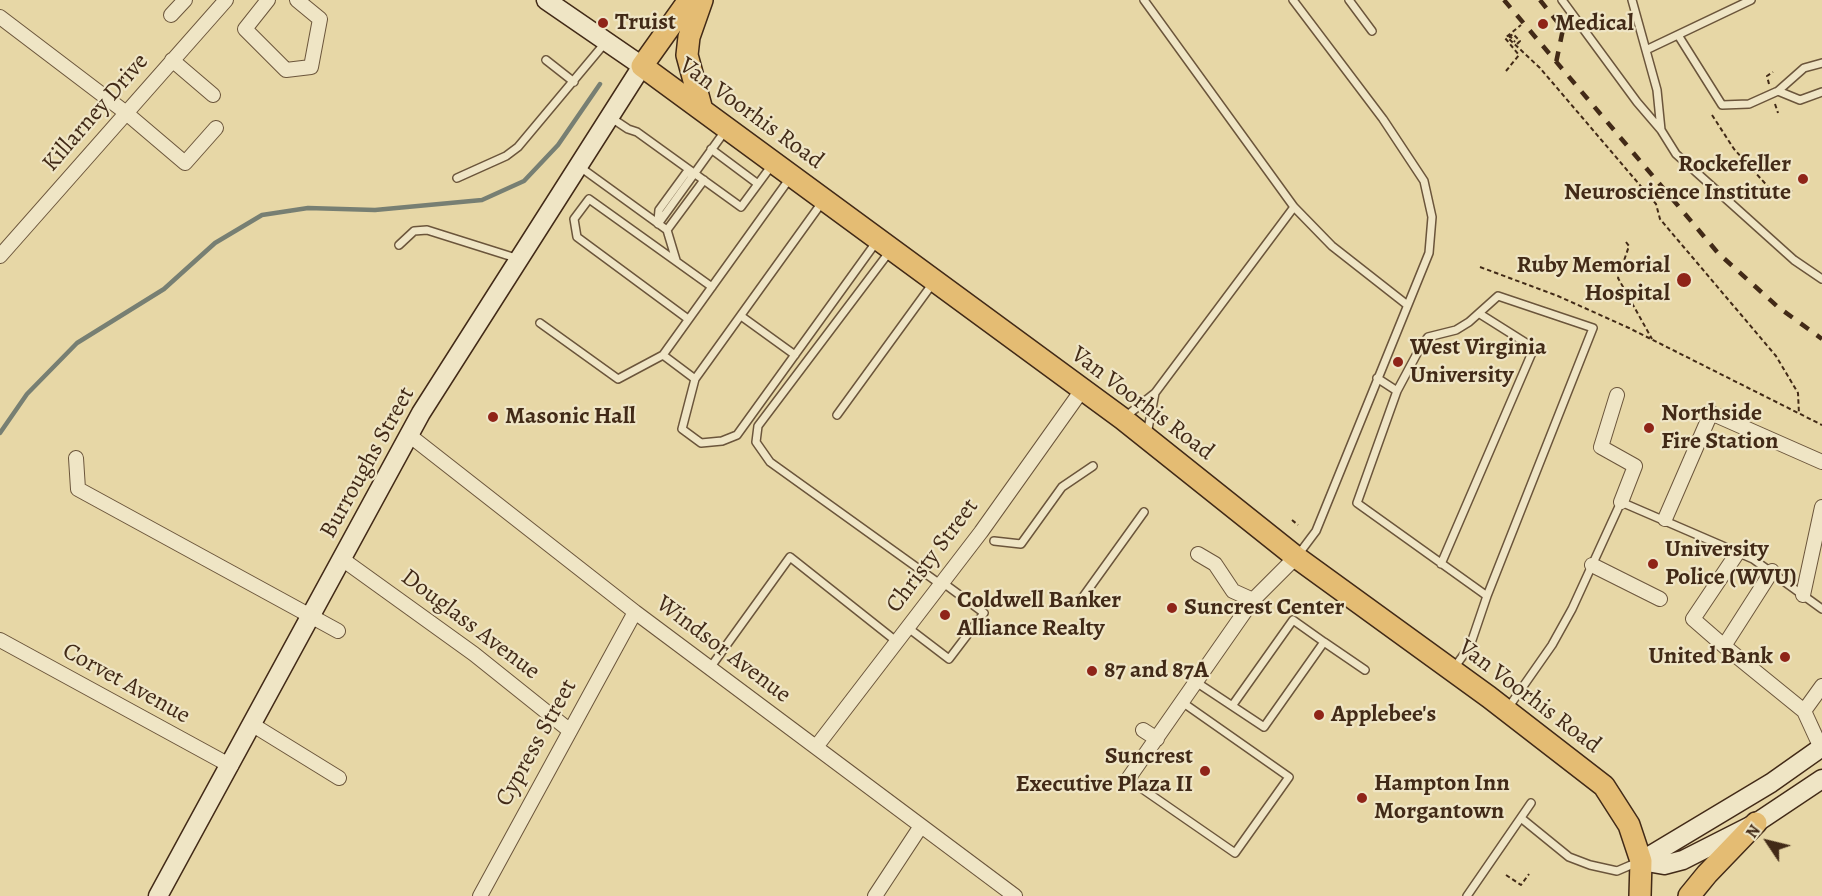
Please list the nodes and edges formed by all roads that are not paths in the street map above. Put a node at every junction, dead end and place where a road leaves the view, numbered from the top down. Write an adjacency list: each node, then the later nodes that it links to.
1 (185, 0): 14 (street)
2 (226, 0): 20 (street, Killarney Drive)
3 (268, 0): 4 (street)
4 (297, 0)
5 (546, 0): 18 (street, Van Voorhis Road)
6 (689, 0): 23 (main road)
7 (702, 0): 28 (main road)
8 (1144, 0): 43 (lane)
9 (1293, 0): 54 (lane)
10 (1349, 0): 16 (lane)
11 (1562, 0): 33 (lane)
12 (1632, 0): 19 (lane)
13 (1751, 0): 17 (lane)
14 (171, 15)
15 (1, 19): 29 (street)
16 (1372, 31)
17 (1678, 35): 19 (lane); 25 (lane)
18 (607, 41): 23 (street, Van Voorhis Road); 24 (lane)
19 (1646, 50): 33 (lane)
20 (172, 60): 27 (street); 29 (street, Killarney Drive)
21 (546, 60): 24 (lane)
22 (1822, 63): 25 (lane)
23 (642, 66): 28 (main road, Van Voorhis Road); 30 (street, Burroughs Street)
24 (574, 82): 39 (lane)
25 (1778, 91): 26 (lane)
26 (1822, 92)
27 (213, 95)
28 (702, 111): 32 (main road, Van Voorhis Road)
29 (125, 112): 31 (street); 48 (street, Killarney Drive)
30 (610, 116): 36 (street, Burroughs Street); 37 (lane)
31 (216, 128)
32 (726, 129): 34 (lane); 35 (main road, Van Voorhis Road)
33 (1661, 130): 51 (lane)
34 (711, 149): 37 (lane); 41 (lane)
35 (773, 163): 38 (main road, Van Voorhis Road); 41 (lane)
36 (578, 166): 44 (lane); 49 (street, Burroughs Street)
37 (695, 173): 40 (lane); 44 (lane)
38 (792, 176): 42 (main road, Van Voorhis Road); 53 (lane)
39 (457, 178)
40 (704, 180): 41 (lane); 45 (lane)
41 (758, 184)
42 (824, 200): 46 (main road, Van Voorhis Road); 56 (lane)
43 (1294, 207): 54 (lane); 65 (lane)
44 (658, 224): 45 (lane)
45 (667, 230): 50 (lane)
46 (885, 244): 52 (main road, Van Voorhis Road); 60 (lane); 86 (lane)
47 (399, 245): 49 (lane)
48 (0, 256)
49 (519, 259): 69 (street, Burroughs Street)
50 (677, 261): 53 (lane); 57 (lane)
51 (1822, 279)
52 (934, 281): 63 (main road, Van Voorhis Road); 67 (lane)
53 (712, 286): 57 (lane)
54 (1406, 304): 61 (lane)
55 (1480, 314): 64 (lane); 83 (lane); 88 (lane)
56 (741, 316): 60 (lane); 62 (lane)
57 (688, 319): 59 (lane)
58 (540, 323): 59 (lane)
59 (663, 355): 62 (lane)
60 (795, 355): 62 (lane)
61 (1377, 378): 64 (lane); 81 (lane)
62 (695, 379)
63 (1082, 390): 68 (main road, Van Voorhis Road); 86 (street, Christy Street)
64 (1397, 391): 83 (lane)
65 (1155, 393): 68 (lane); 70 (lane)
66 (1617, 395): 74 (street)
67 (837, 415)
68 (1123, 419): 70 (main road, Van Voorhis Road)
69 (409, 435): 82 (street, Burroughs Street); 93 (street, Windsor Avenue)
70 (1147, 438): 81 (main road, Van Voorhis Road)
71 (76, 458): 94 (street)
72 (1822, 462): 77 (street)
73 (1092, 466): 78 (lane)
74 (1620, 502): 77 (lane); 84 (lane)
75 (1822, 507): 87 (street)
76 (1144, 512): 91 (lane)
77 (1665, 519): 79 (lane)
78 (994, 541)
79 (1738, 552): 85 (lane); 100 (street)
80 (1198, 554): 90 (street)
81 (1296, 557): 90 (street); 103 (main road, Van Voorhis Road)
82 (342, 559): 94 (street, Burroughs Street); 111 (street, Douglass Avenue)
83 (1442, 564): 88 (lane)
84 (1592, 565): 89 (street); 108 (lane)
85 (1772, 571): 87 (lane); 100 (street)
86 (941, 583): 95 (street, Christy Street); 95 (lane)
87 (1803, 595): 92 (lane)
88 (1487, 596): 103 (lane)
89 (1660, 599)
90 (1253, 600): 104 (street)
91 (1080, 601)
92 (1822, 609)
93 (635, 612): 101 (street, Windsor Avenue); 111 (street, Cypress Street)
94 (311, 617): 96 (street); 110 (street, Burroughs Street)
95 (907, 627): 98 (street, Christy Street)
96 (338, 631)
97 (0, 640): 116 (street, Corvet Avenue)
98 (896, 641): 101 (lane); 114 (street, Christy Street)
99 (1324, 642): 102 (lane); 107 (lane); 107 (lane)
100 (1724, 646): 109 (street)
101 (710, 668): 114 (street, Windsor Avenue)
102 (1365, 670)
103 (1453, 670): 108 (main road, Van Voorhis Road)
104 (1196, 682): 106 (street); 107 (lane)
105 (1822, 686): 109 (street)
106 (1182, 702): 113 (street); 119 (lane)
107 (1232, 705)
108 (1506, 710): 124 (main road, Van Voorhis Road)
109 (1804, 711): 115 (street)
110 (254, 725): 116 (street, Burroughs Street); 117 (street)
111 (569, 730): 126 (street, Cypress Street)
112 (1143, 730): 113 (street)
113 (1157, 739): 119 (street)
114 (816, 747): 123 (street, Windsor Avenue)
115 (1822, 748): 124 (street)
116 (231, 766): 125 (street, Burroughs Street)
117 (339, 778)
118 (1822, 778): 122 (street)
119 (1128, 779)
120 (1531, 803): 121 (lane)
121 (1521, 818): 124 (lane); 129 (lane)
122 (1756, 823): 124 (street); 131 (main road)
123 (921, 826): 127 (street); 128 (street, Windsor Avenue)
124 (1641, 861): 130 (main road, Van Voorhis Road)
125 (159, 896)
126 (480, 896)
127 (875, 896)
128 (1015, 896)
129 (1467, 896)
130 (1640, 896)
131 (1689, 896)

